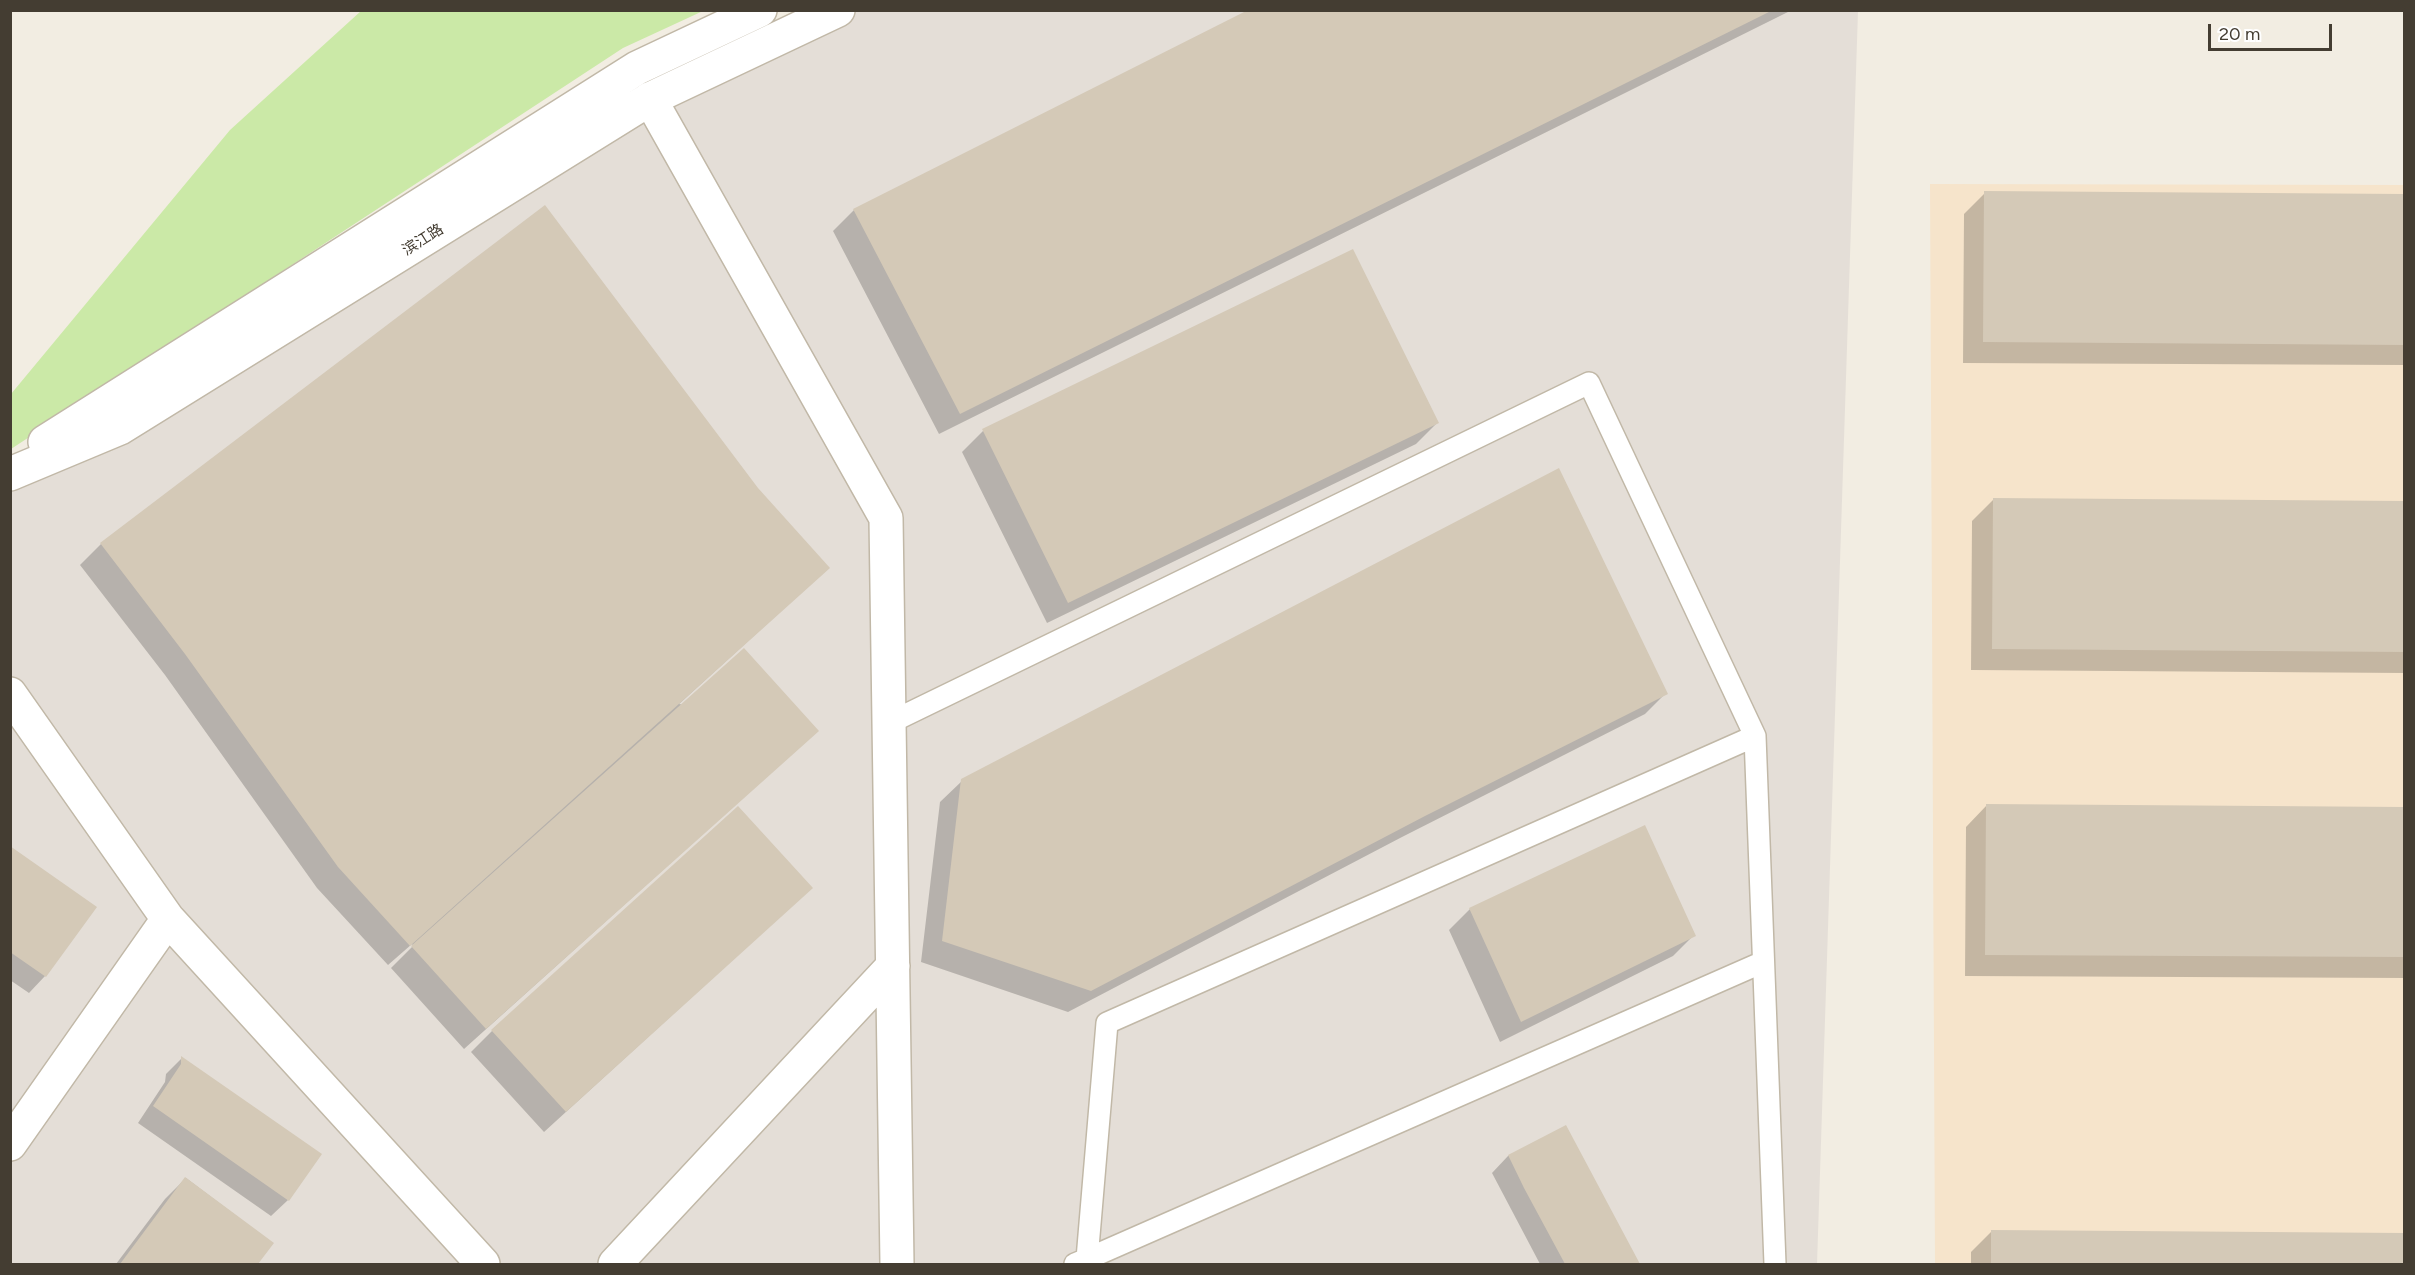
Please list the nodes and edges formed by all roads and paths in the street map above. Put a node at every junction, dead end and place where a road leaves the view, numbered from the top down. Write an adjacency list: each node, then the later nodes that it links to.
1 (760, 10): 4 (street)
2 (838, 10): 3 (street, 滨江路)
3 (650, 99): 5 (street, 滨江路); 7 (street)
4 (10, 463)
5 (10, 474)
6 (10, 694): 9 (street)
7 (887, 724): 8 (lane); 11 (street)
8 (1755, 736): 10 (lane); 13 (lane)
9 (168, 919): 12 (street); 14 (street)
10 (1764, 962): 13 (lane); 17 (lane)
11 (893, 966): 15 (street); 16 (street)
12 (10, 1144)
13 (1081, 1262)
14 (483, 1264)
15 (615, 1264)
16 (897, 1264)
17 (1775, 1264)

